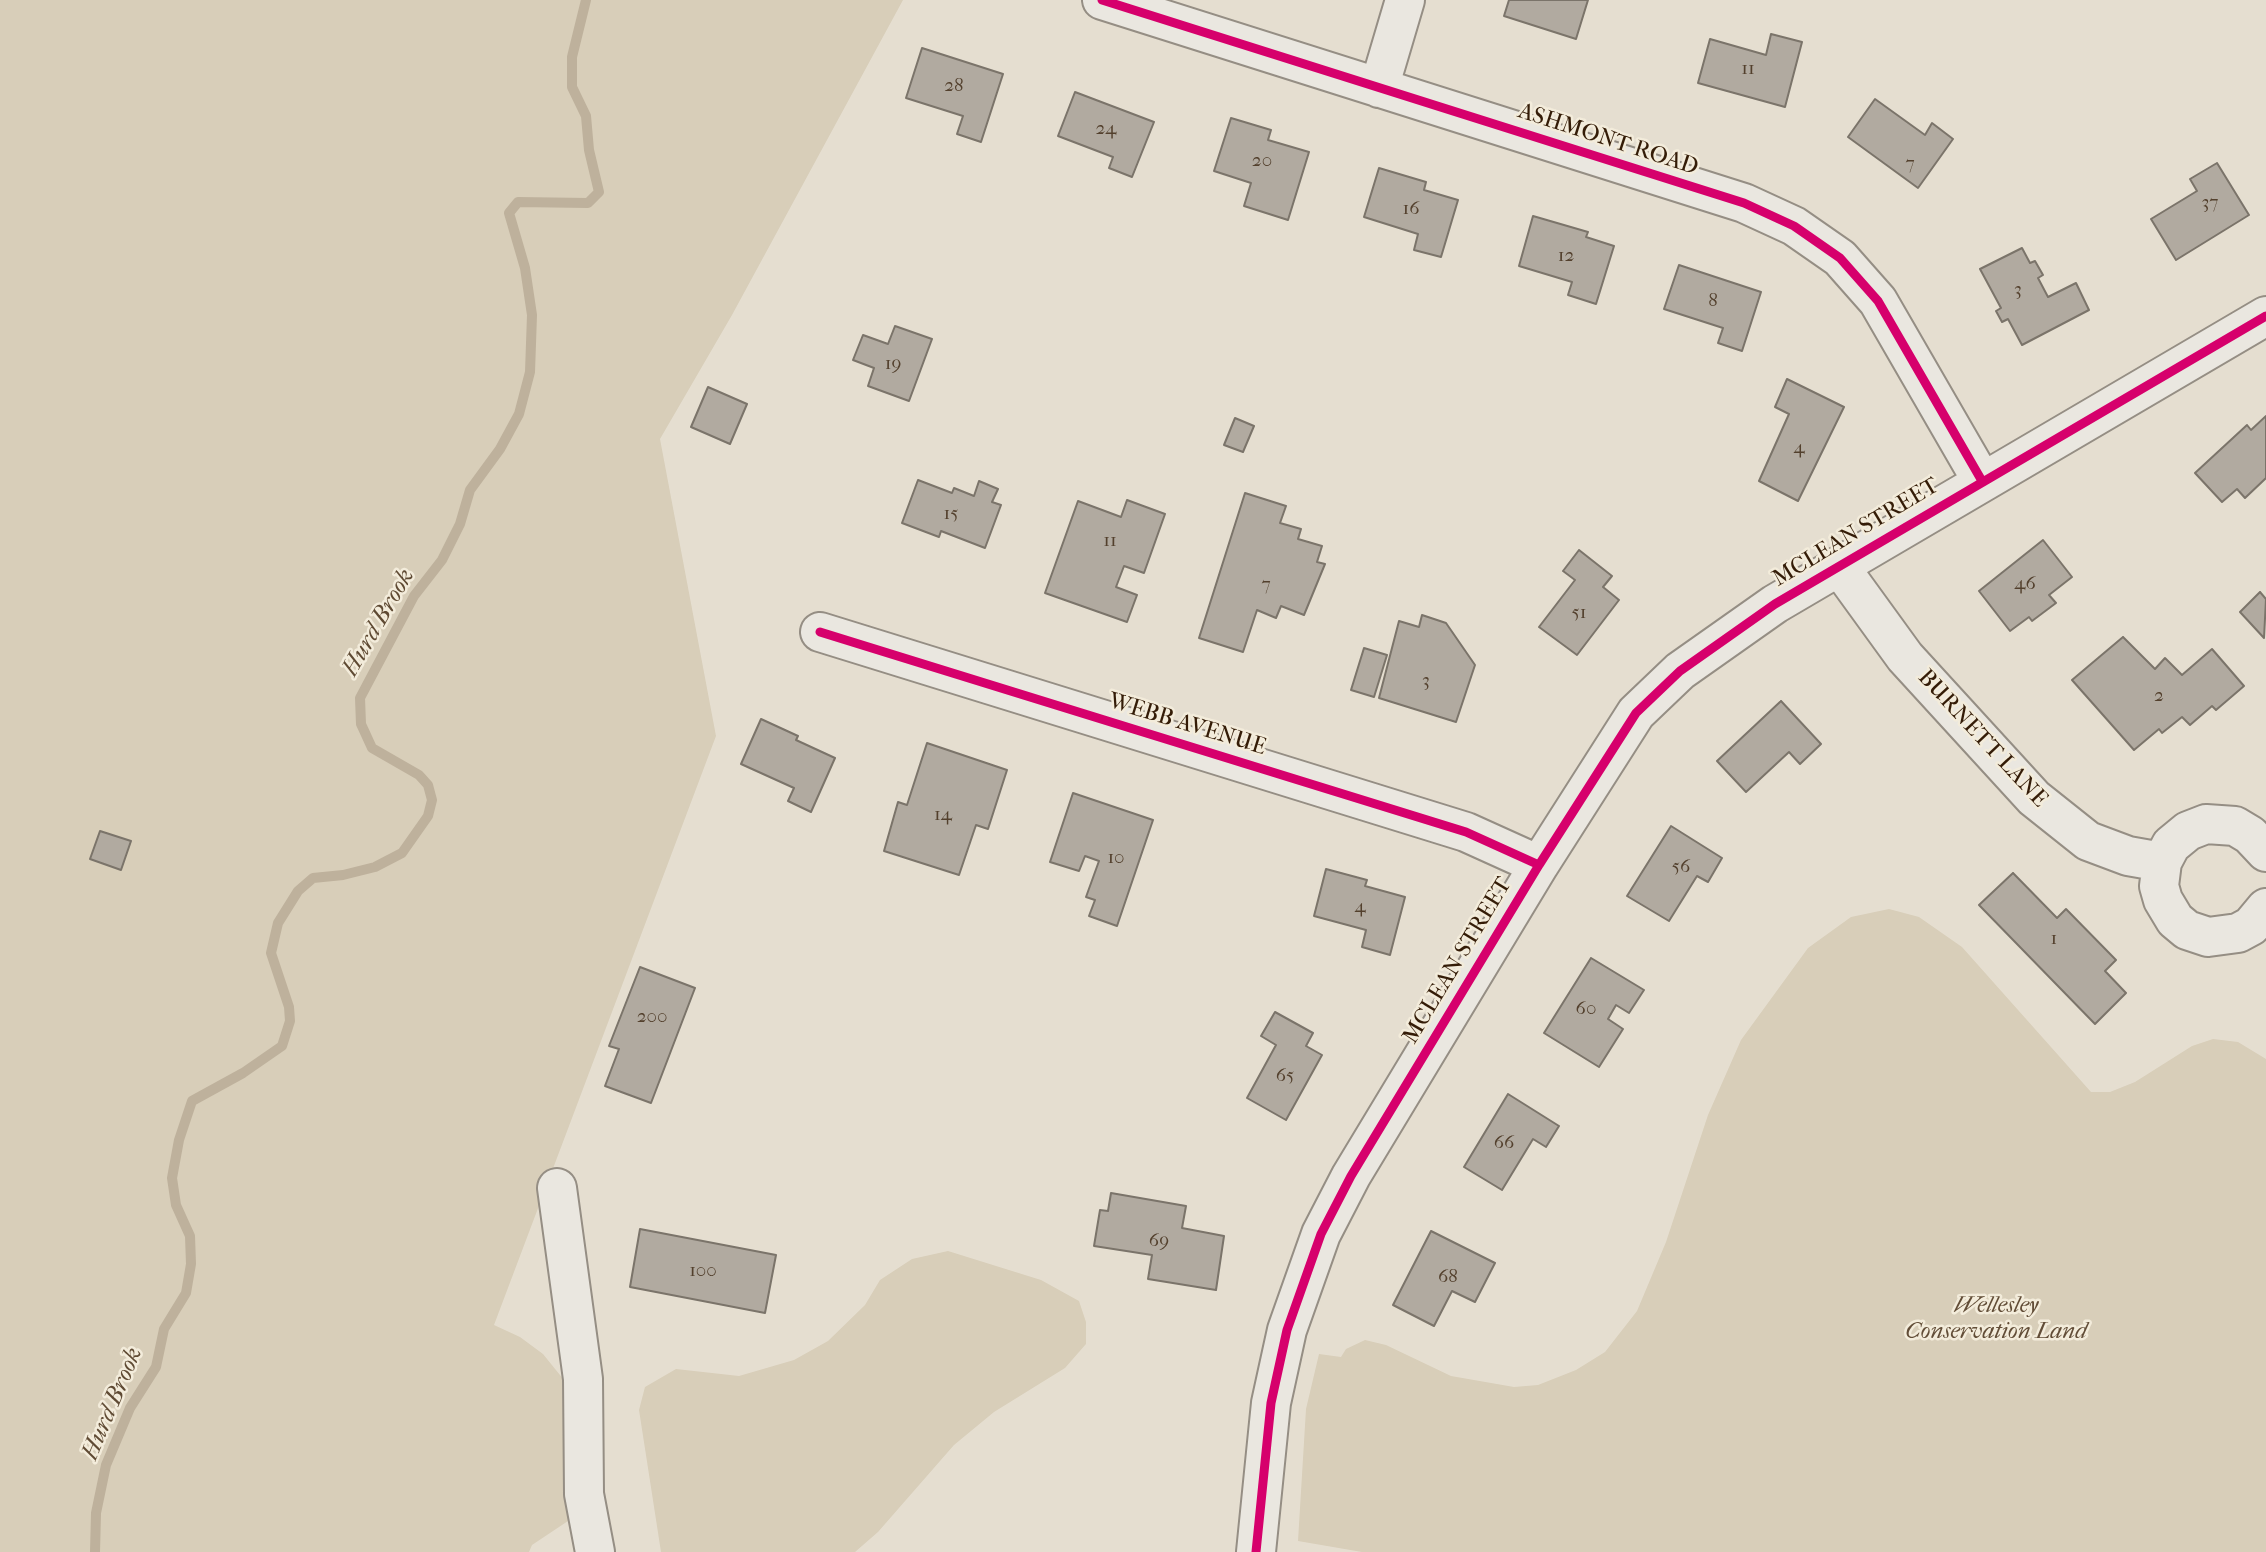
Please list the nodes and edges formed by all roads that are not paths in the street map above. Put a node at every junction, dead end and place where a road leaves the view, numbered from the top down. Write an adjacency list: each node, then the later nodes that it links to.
1 (1102, 0): 3 (street, ASHMONT ROAD)
2 (1405, 0): 3 (street)
3 (1379, 88): 5 (street, ASHMONT ROAD)
4 (2266, 317): 5 (street, MCLEAN STREET)
5 (1982, 481): 6 (street, MCLEAN STREET)
6 (1839, 566): 9 (street, BURNETT LANE); 10 (street, MCLEAN STREET)
7 (820, 632): 10 (street, WEBB AVENUE)
8 (2266, 852): 9 (street)
9 (2162, 862): 11 (street)
10 (1539, 865): 14 (street, MCLEAN STREET)
11 (2266, 908)
12 (557, 1188): 13 (street)
13 (594, 1552)
14 (1256, 1552)

